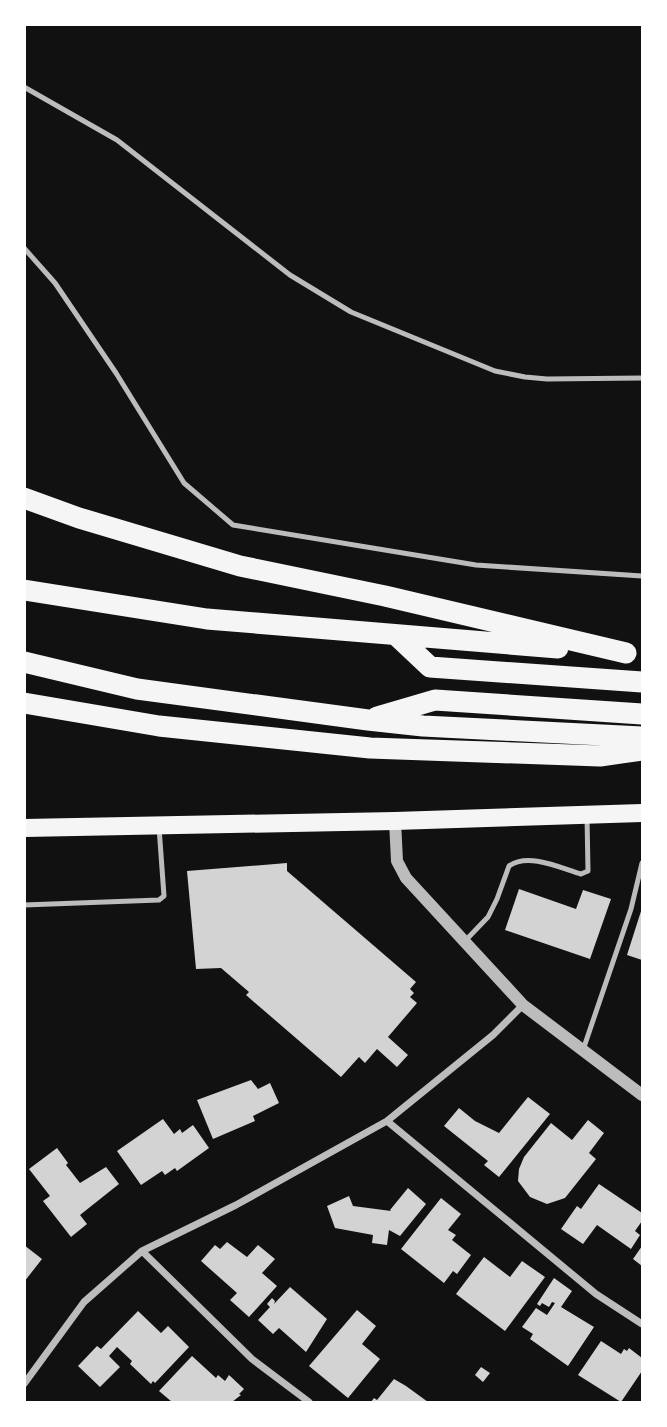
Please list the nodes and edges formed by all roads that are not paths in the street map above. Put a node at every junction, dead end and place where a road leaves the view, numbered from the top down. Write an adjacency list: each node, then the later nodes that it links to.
1 (24, 86): 3 (lane)
2 (24, 248): 5 (lane)
3 (642, 378)
4 (24, 498): 8 (highway)
5 (642, 576)
6 (24, 590): 7 (highway)
7 (396, 635): 8 (highway); 10 (highway)
8 (634, 653)
9 (24, 662): 13 (highway)
10 (642, 682)
11 (24, 703): 15 (highway)
12 (642, 713): 13 (highway)
13 (368, 720): 14 (highway)
14 (642, 737)
15 (642, 750)
16 (642, 813): 17 (main road)
17 (587, 815): 18 (main road); 23 (lane)
18 (395, 821): 19 (main road); 23 (street)
19 (159, 824): 20 (main road); 22 (lane)
20 (24, 828)
21 (642, 863): 25 (lane)
22 (24, 905)
23 (464, 942): 24 (street)
24 (523, 1005): 25 (street); 27 (street)
25 (583, 1051): 26 (street)
26 (642, 1095)
27 (387, 1121): 28 (street); 29 (street)
28 (142, 1251): 30 (street); 31 (street)
29 (642, 1325)
30 (24, 1384)
31 (309, 1402)

